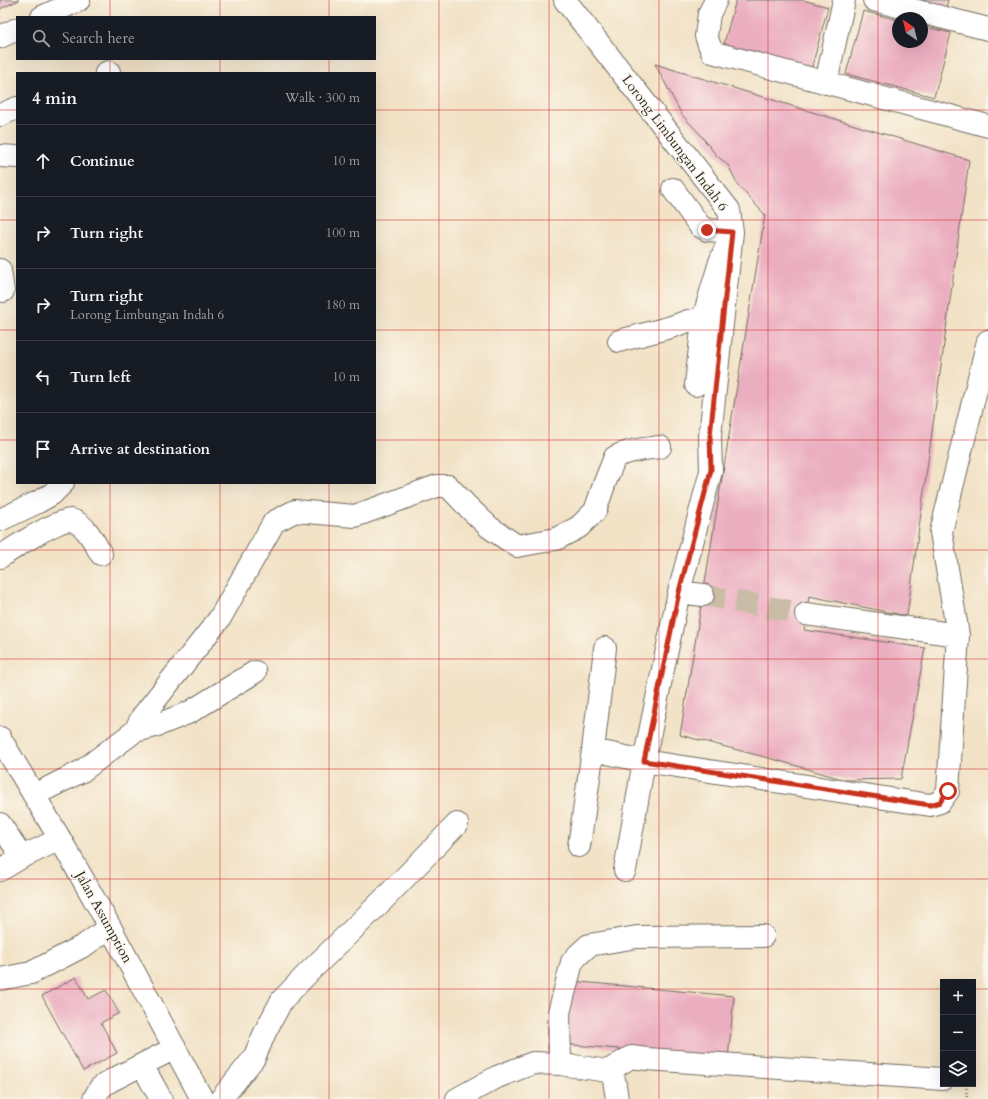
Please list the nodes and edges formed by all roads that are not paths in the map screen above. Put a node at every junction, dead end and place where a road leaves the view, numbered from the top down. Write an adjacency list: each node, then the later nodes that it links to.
1 (79, 0): 6 (street)
2 (564, 0): 17 (street, Lorong Limbungan Indah 6)
3 (716, 0): 10 (street)
4 (844, 0): 10 (street)
5 (874, 0): 7 (street)
6 (44, 16)
7 (988, 28)
8 (16, 29): 9 (street)
9 (0, 37)
10 (826, 83): 13 (street)
11 (16, 108): 12 (street)
12 (0, 115)
13 (988, 126)
14 (0, 156): 15 (street)
15 (16, 156)
16 (673, 189): 17 (street)
17 (732, 232): 20 (street); 29 (street, Lorong Limbungan Indah 6)
18 (0, 270): 19 (street)
19 (3, 291)
20 (703, 319): 21 (street); 23 (street)
21 (619, 341)
22 (988, 341): 32 (street)
23 (696, 385)
24 (660, 447): 35 (street)
25 (62, 484): 26 (street)
26 (0, 520)
27 (101, 554): 28 (street)
28 (0, 556)
29 (679, 592): 30 (street); 38 (street, Lorong Limbungan Indah 6)
30 (703, 594)
31 (806, 614): 32 (street)
32 (958, 635): 38 (street)
33 (605, 648): 37 (street)
34 (255, 672): 35 (street)
35 (135, 731): 39 (street)
36 (0, 738): 39 (street, Jalan Assumption)
37 (593, 750): 38 (street); 43 (street)
38 (644, 761): 46 (street, Lorong Limbungan Indah 6)
39 (34, 795): 42 (street, Jalan Assumption)
40 (0, 824): 44 (street)
41 (457, 824): 58 (street)
42 (60, 839): 44 (street); 47 (street, Jalan Assumption)
43 (579, 846)
44 (22, 858): 45 (street)
45 (0, 870)
46 (625, 870)
47 (110, 927): 49 (street); 50 (street, Jalan Assumption)
48 (763, 936): 51 (street)
49 (0, 979)
50 (175, 1048): 52 (street); 57 (street, Jalan Assumption)
51 (560, 1064): 53 (street); 59 (street)
52 (142, 1065): 55 (street); 56 (street)
53 (608, 1071): 54 (street); 60 (street)
54 (940, 1079)
55 (94, 1099)
56 (161, 1099)
57 (202, 1099)
58 (221, 1099)
59 (457, 1099)
60 (617, 1099)

